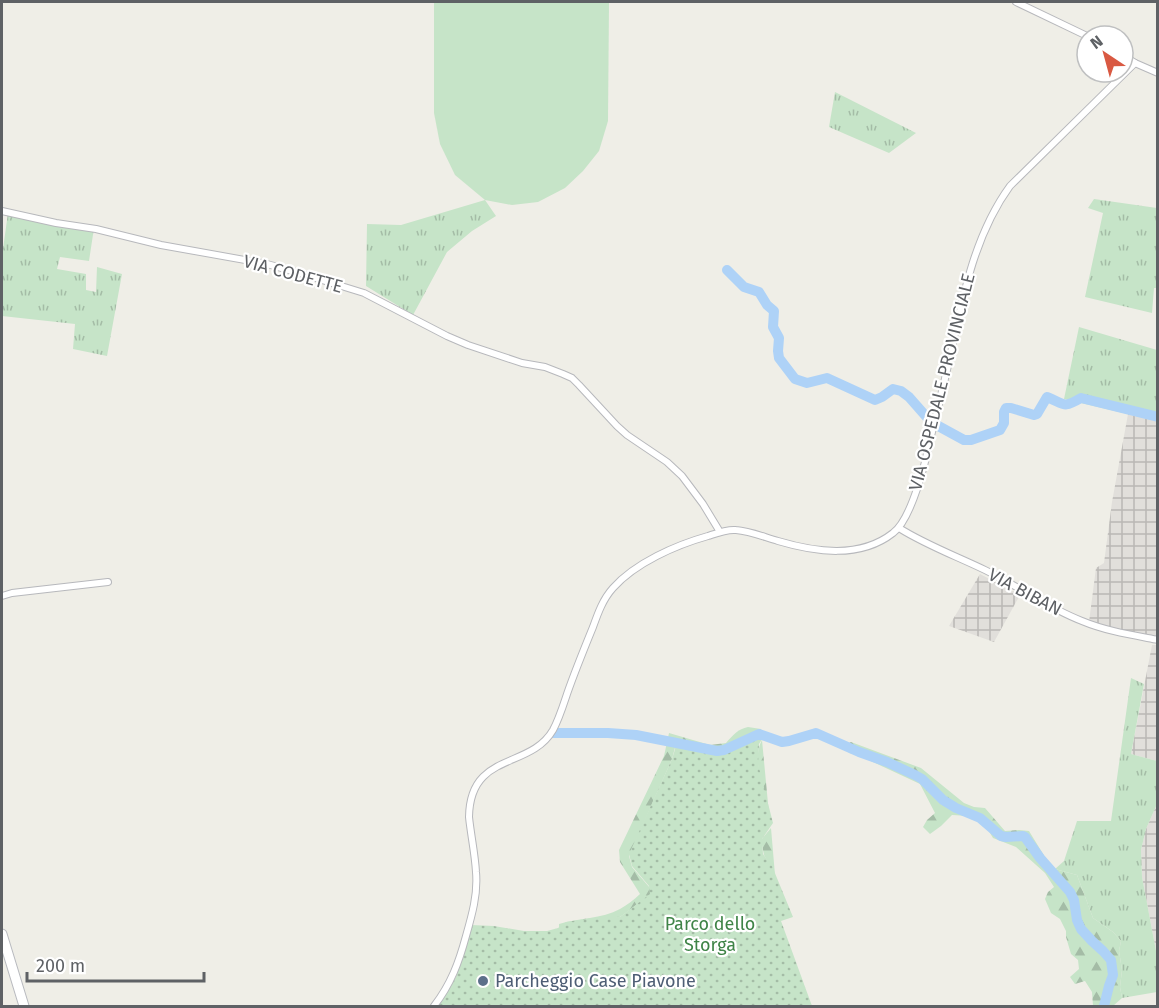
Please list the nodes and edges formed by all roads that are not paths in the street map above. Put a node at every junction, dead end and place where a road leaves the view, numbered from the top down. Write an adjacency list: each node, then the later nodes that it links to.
1 (1016, 2): 2 (street)
2 (1075, 30)
3 (1135, 63): 4 (street)
4 (1158, 73)
5 (1113, 84): 7 (street, VIA OSPEDALE PROVINCIALE)
6 (2, 211): 8 (street, VIA CODETTE)
7 (899, 528): 8 (street); 11 (street, VIA BIBAN)
8 (720, 532): 14 (street)
9 (108, 582): 10 (street)
10 (2, 596)
11 (1158, 640)
12 (2, 934): 13 (street)
13 (23, 1003)
14 (434, 1006)

